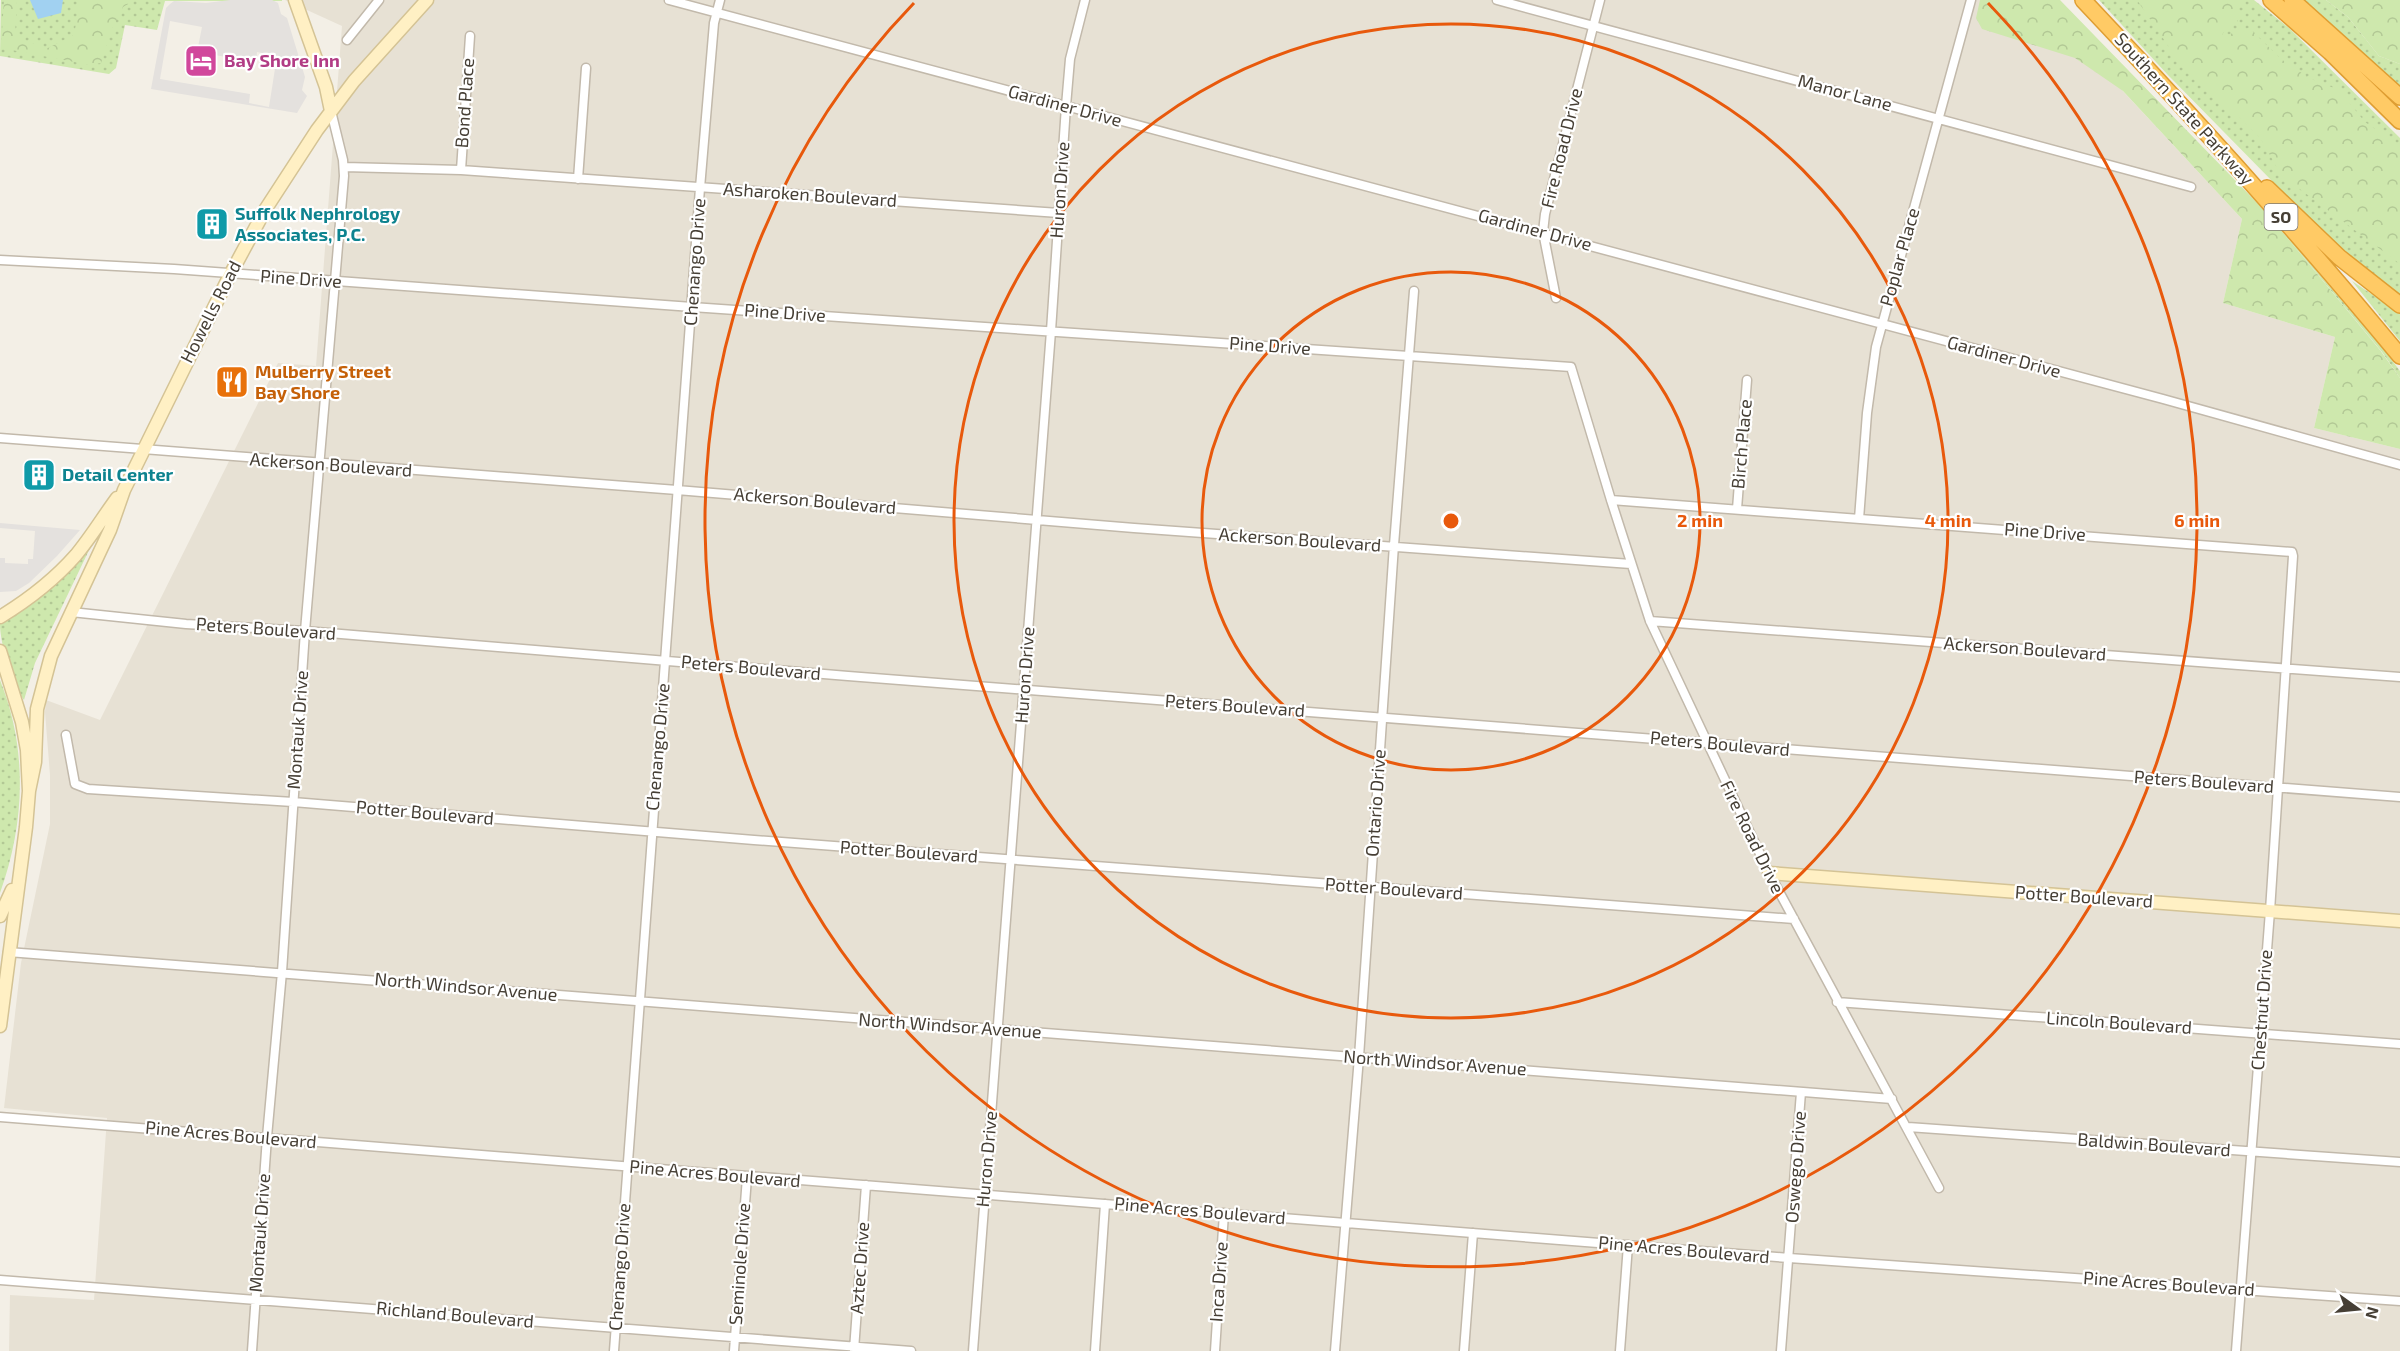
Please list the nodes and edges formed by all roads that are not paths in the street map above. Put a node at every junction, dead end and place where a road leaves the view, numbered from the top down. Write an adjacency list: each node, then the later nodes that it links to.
1 (295, 0): 21 (main road)
2 (379, 0): 16 (street)
3 (427, 0): 21 (main road, Howells Road)
4 (669, 0): 13 (street, Gardiner Drive)
5 (720, 0): 13 (street, Chenango Drive)
6 (1085, 0): 20 (street, Huron Drive)
7 (1497, 0): 14 (street, Manor Lane)
8 (1600, 0): 14 (street, Fire Road Drive)
9 (1971, 0): 22 (street, Poplar Place)
10 (2083, 0): 18 (highway, Southern State Parkway / SO)
11 (2271, 0): 23 (highway)
12 (2292, 0): 19 (highway)
13 (716, 13): 20 (street, Gardiner Drive); 28 (street, Chenango Drive)
14 (1593, 25): 22 (street, Manor Lane); 30 (street, Fire Road Drive)
15 (470, 36): 25 (street, Bond Place)
16 (347, 40)
17 (586, 68): 26 (street)
18 (2159, 80): 36 (highway); 41 (highway, Southern State Parkway / SO)
19 (2400, 97)
20 (1066, 106): 29 (street, Huron Drive); 30 (street, Gardiner Drive)
21 (331, 111): 24 (street, Montauk Drive); 32 (main road, Howells Road)
22 (1939, 118): 27 (street, Manor Lane); 38 (street, Poplar Place)
23 (2400, 121)
24 (344, 167): 25 (street, Asharoken Boulevard); 33 (street, Montauk Drive)
25 (461, 170): 26 (street, Asharoken Boulevard)
26 (578, 179): 28 (street, Asharoken Boulevard)
27 (2191, 187)
28 (700, 188): 29 (street, Asharoken Boulevard); 37 (street, Chenango Drive)
29 (1059, 213): 39 (street, Huron Drive)
30 (1543, 232): 35 (street, Fire Road Drive); 38 (street, Gardiner Drive)
31 (0, 260): 32 (street, Pine Drive)
32 (230, 274): 33 (street, Pine Drive); 45 (main road, Howells Road)
33 (335, 282): 37 (street, Pine Drive); 46 (street, Montauk Drive)
34 (1414, 291): 40 (street, Ontario Drive)
35 (1556, 298)
36 (2400, 305)
37 (692, 307): 39 (street, Pine Drive); 49 (street, Chenango Drive)
38 (1881, 325): 47 (street, Gardiner Drive); 52 (street, Poplar Place)
39 (1052, 331): 40 (street, Pine Drive); 53 (street, Huron Drive)
40 (1408, 354): 42 (street, Pine Drive); 54 (street, Ontario Drive)
41 (2400, 356)
42 (1571, 367): 50 (street, Fire Road Drive)
43 (1748, 380): 51 (street, Birch Place)
44 (0, 438): 45 (street, Ackerson Boulevard)
45 (143, 450): 46 (street, Ackerson Boulevard); 48 (main road, Howells Road)
46 (320, 464): 49 (street, Ackerson Boulevard); 59 (street, Montauk Drive)
47 (2400, 465)
48 (124, 490): 56 (main road, Howells Road); 57 (main road, Howells Road)
49 (677, 490): 53 (street, Ackerson Boulevard); 61 (street, Chenango Drive)
50 (1611, 500): 51 (street, Pine Drive); 55 (street, Fire Road Drive)
51 (1737, 509): 52 (street, Pine Drive)
52 (1858, 519): 62 (street, Pine Drive)
53 (1036, 520): 54 (street, Ackerson Boulevard); 65 (street, Huron Drive)
54 (1394, 545): 55 (street, Ackerson Boulevard); 66 (street, Ontario Drive)
55 (1631, 564): 58 (street, Fire Road Drive)
56 (71, 612): 59 (street, Peters Boulevard); 70 (main road, Howells Road)
57 (0, 617)
58 (1650, 621): 62 (street, Ackerson Boulevard); 68 (street, Fire Road Drive)
59 (305, 631): 61 (street, Peters Boulevard); 72 (street, Montauk Drive)
60 (0, 651): 63 (main road)
61 (666, 661): 65 (street, Peters Boulevard); 73 (street, Chenango Drive)
62 (2286, 668): 64 (street, Ackerson Boulevard); 69 (street, Chestnut Drive)
63 (4, 673): 70 (main road)
64 (2400, 677)
65 (1024, 690): 66 (street, Peters Boulevard); 74 (street, Huron Drive)
66 (1383, 717): 68 (street, Peters Boulevard); 77 (street, Ontario Drive)
67 (66, 735): 72 (street, Potter Boulevard)
68 (1707, 744): 69 (street, Peters Boulevard); 76 (street, Fire Road Drive)
69 (2278, 788): 71 (street, Peters Boulevard); 78 (street, Chestnut Drive)
70 (29, 791): 75 (main road)
71 (2400, 797)
72 (293, 802): 73 (street, Potter Boulevard); 83 (street, Montauk Drive)
73 (651, 831): 74 (street, Potter Boulevard); 84 (street, Chenango Drive)
74 (1011, 859): 77 (street, Potter Boulevard); 87 (street, Huron Drive)
75 (20, 867): 79 (main road); 82 (main road)
76 (1769, 873): 78 (main road, Potter Boulevard); 80 (street, Fire Road Drive)
77 (1370, 887): 80 (street, Potter Boulevard); 90 (street, Ontario Drive)
78 (2270, 911): 81 (main road, Potter Boulevard); 88 (street, Chestnut Drive)
79 (0, 916)
80 (1794, 919): 85 (street, Fire Road Drive)
81 (2400, 921)
82 (8, 952): 83 (street, North Windsor Avenue); 86 (main road)
83 (282, 972): 84 (street, North Windsor Avenue); 95 (street, Montauk Drive)
84 (640, 1001): 87 (street, North Windsor Avenue); 98 (street, Chenango Drive)
85 (1837, 1002): 88 (street, Lincoln Boulevard); 92 (street, Fire Road Drive)
86 (0, 1026)
87 (997, 1029): 90 (street, North Windsor Avenue); 102 (street, Huron Drive)
88 (2261, 1034): 89 (street, Lincoln Boulevard); 96 (street, Chestnut Drive)
89 (2400, 1044)
90 (1359, 1057): 91 (street, North Windsor Avenue); 105 (street, Ontario Drive)
91 (1801, 1092): 92 (street, North Windsor Avenue); 108 (street, Oswego Drive)
92 (1892, 1099): 94 (street, Fire Road Drive)
93 (0, 1117): 95 (street, Pine Acres Boulevard)
94 (1908, 1128): 96 (street, Baldwin Boulevard); 101 (street, Fire Road Drive)
95 (267, 1137): 98 (street, Pine Acres Boulevard); 111 (street, Montauk Drive)
96 (2252, 1152): 97 (street, Baldwin Boulevard); 110 (street, Chestnut Drive)
97 (2400, 1162)
98 (627, 1167): 99 (street, Pine Acres Boulevard); 113 (street, Chenango Drive)
99 (747, 1177): 100 (street, Pine Acres Boulevard); 114 (street, Seminole Drive)
100 (866, 1185): 102 (street, Pine Acres Boulevard); 115 (street, Aztec Drive)
101 (1939, 1188)
102 (983, 1194): 103 (street, Pine Acres Boulevard); 120 (street, Huron Drive)
103 (1105, 1204): 104 (street, Pine Acres Boulevard); 121 (street)
104 (1224, 1213): 105 (street, Pine Acres Boulevard); 122 (street, Inca Drive)
105 (1345, 1223): 106 (street, Pine Acres Boulevard); 123 (street, Ontario Drive)
106 (1473, 1233): 107 (street, Pine Acres Boulevard); 124 (street)
107 (1628, 1245): 108 (street, Pine Acres Boulevard); 125 (street)
108 (1789, 1258): 110 (street, Pine Acres Boulevard); 126 (street, Oswego Drive)
109 (0, 1280): 111 (street, Richland Boulevard)
110 (2240, 1289): 112 (street, Pine Acres Boulevard); 127 (street, Chestnut Drive)
111 (256, 1299): 113 (street, Richland Boulevard); 116 (street, Montauk Drive)
112 (2400, 1302)
113 (615, 1328): 114 (street, Richland Boulevard); 117 (street, Chenango Drive)
114 (735, 1337): 115 (street, Richland Boulevard); 118 (street, Seminole Drive)
115 (854, 1349): 119 (street, Richland Boulevard)
116 (252, 1351)
117 (614, 1351)
118 (734, 1351)
119 (911, 1351)
120 (973, 1351)
121 (1095, 1351)
122 (1215, 1351)
123 (1335, 1351)
124 (1464, 1351)
125 (1620, 1351)
126 (1781, 1351)
127 (2236, 1351)

